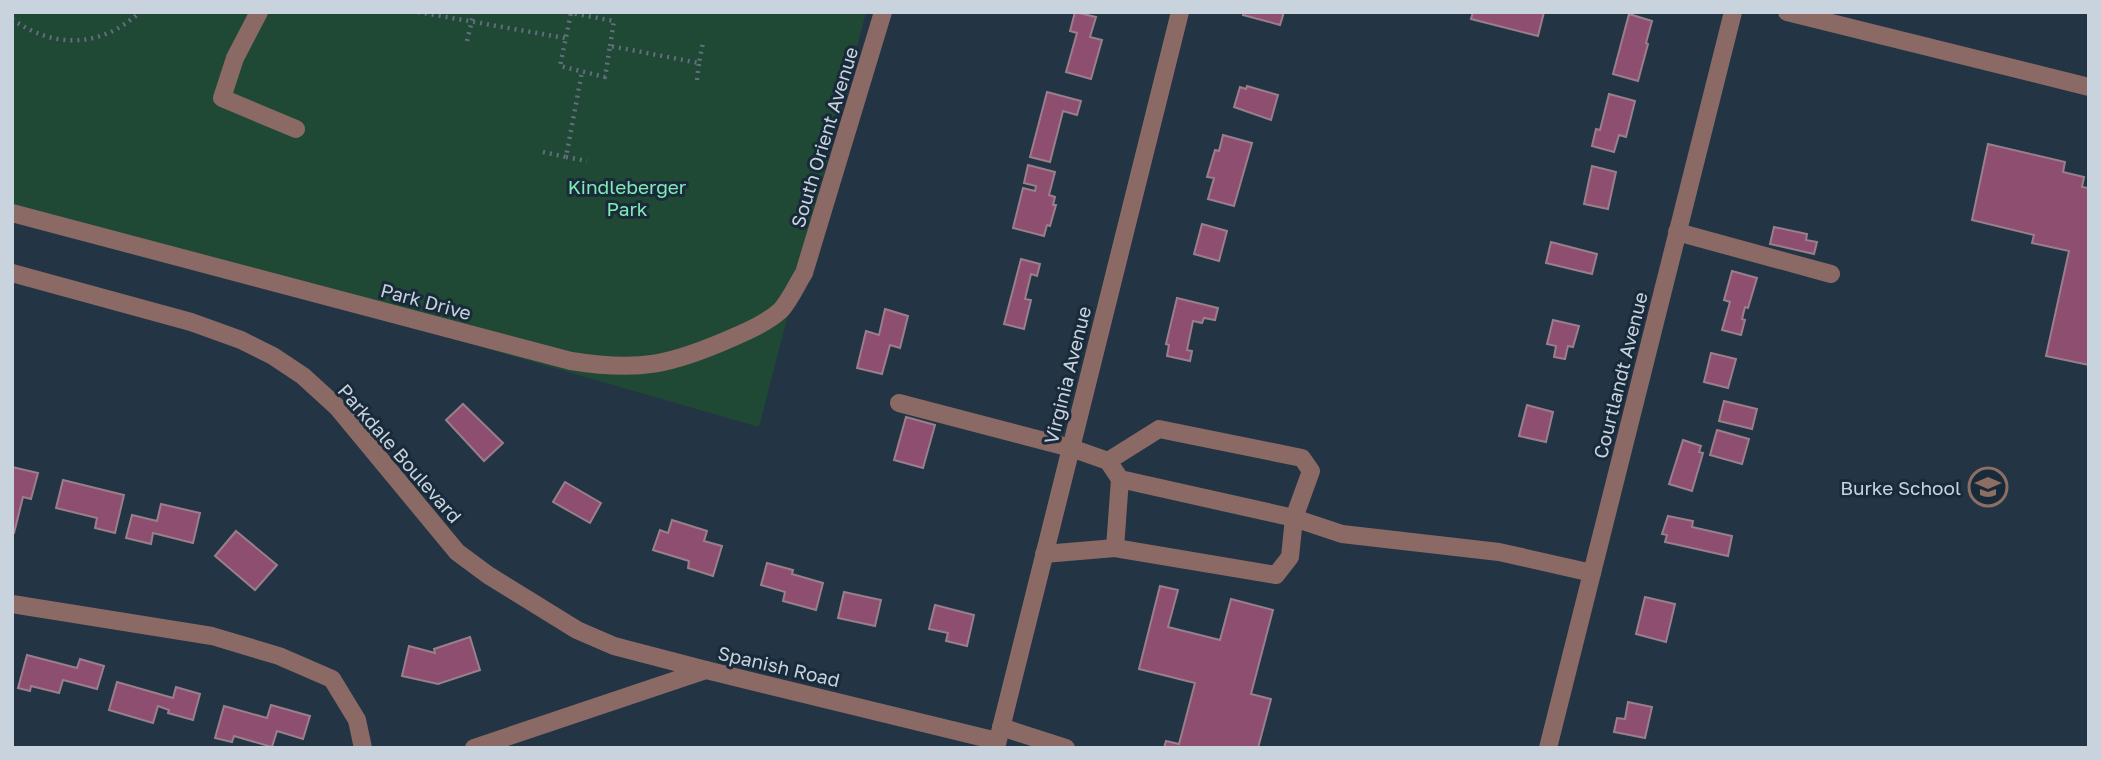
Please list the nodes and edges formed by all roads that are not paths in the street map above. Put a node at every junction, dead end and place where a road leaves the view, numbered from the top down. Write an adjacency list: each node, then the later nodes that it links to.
1 (259, 12): 7 (street)
2 (883, 12): 11 (street, South Orient Avenue)
3 (1180, 12): 14 (street, Virginia Avenue)
4 (1733, 12): 9 (street, Courtlandt Avenue)
5 (1787, 12): 6 (street)
6 (2089, 87)
7 (296, 129)
8 (12, 213): 11 (street, Park Drive)
9 (1677, 232): 12 (street); 20 (street, Courtlandt Avenue)
10 (12, 273): 22 (street, Parkdale Boulevard)
11 (804, 273)
12 (1832, 274)
13 (899, 403): 14 (street)
14 (1071, 448): 15 (street); 19 (street, Virginia Avenue)
15 (1108, 461): 16 (street); 17 (street)
16 (1120, 479): 17 (street); 18 (street)
17 (1294, 518): 18 (street); 20 (street)
18 (1115, 548): 19 (street)
19 (1044, 554): 23 (street, Virginia Avenue)
20 (1592, 573): 27 (street, Courtlandt Avenue)
21 (12, 604): 24 (street)
22 (706, 670): 23 (street, Spanish Road); 25 (street, Spanish Road)
23 (998, 738): 26 (street, Spanish Road)
24 (363, 748)
25 (474, 748)
26 (1066, 748)
27 (1548, 748)

